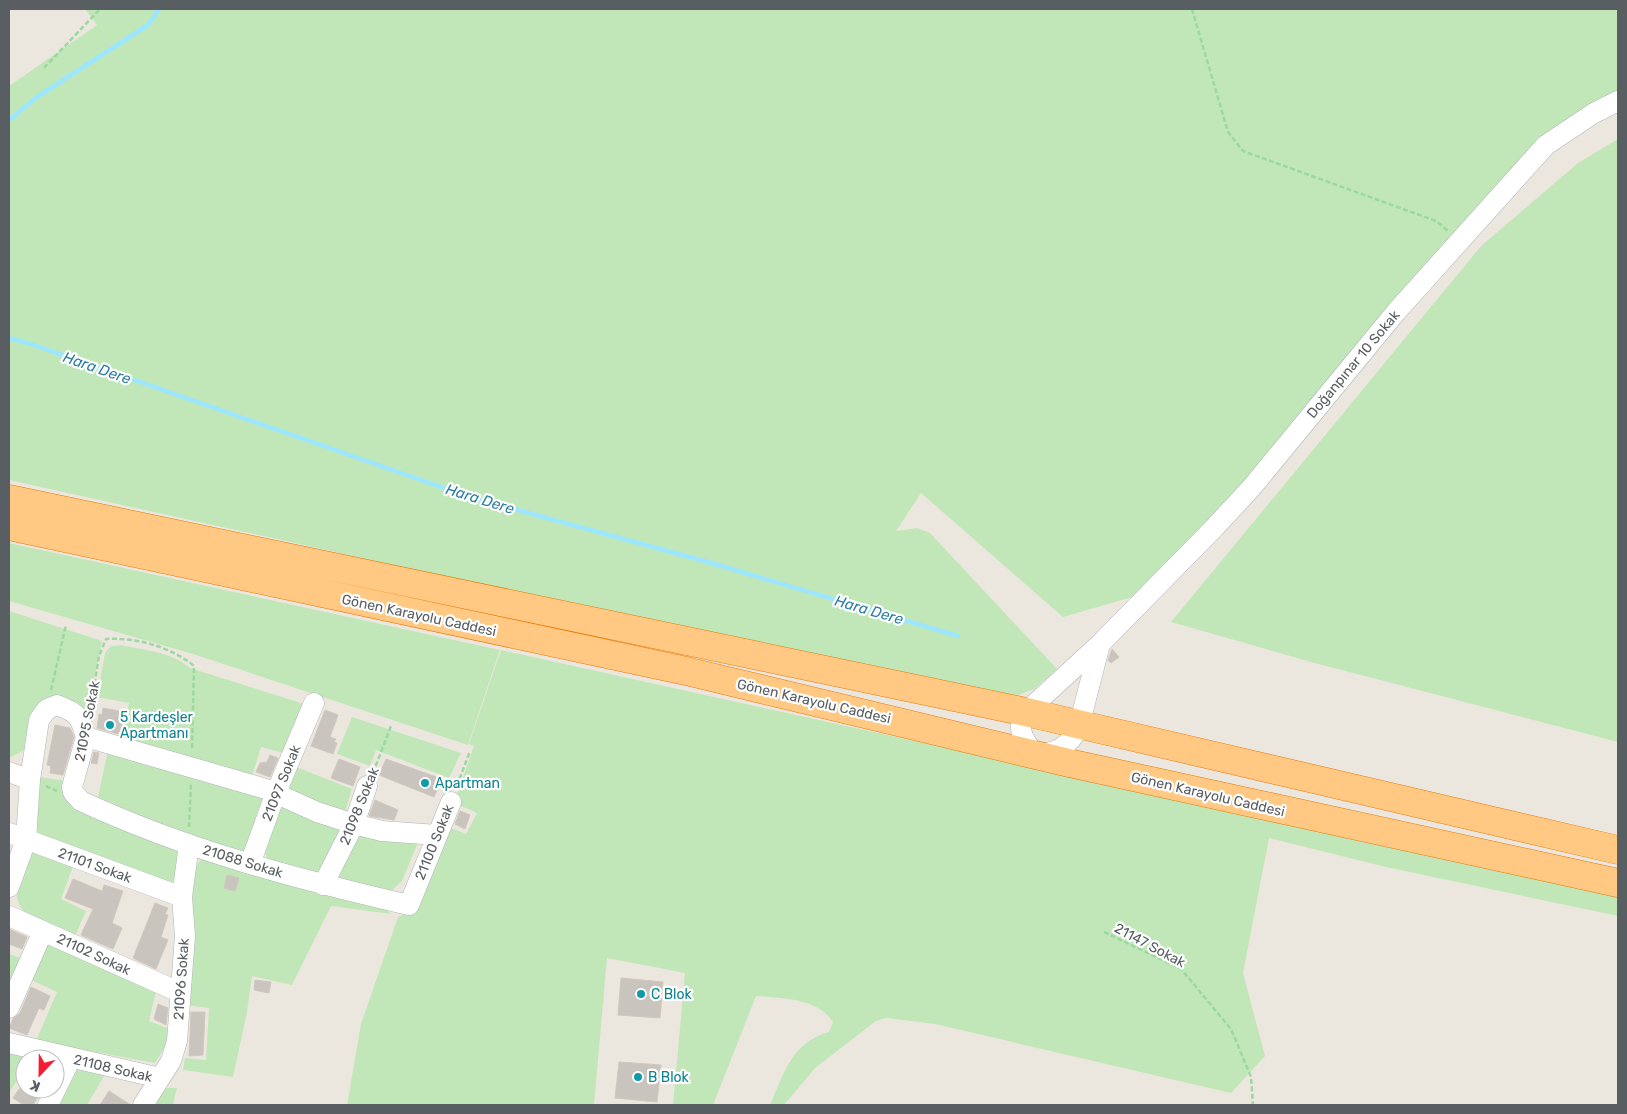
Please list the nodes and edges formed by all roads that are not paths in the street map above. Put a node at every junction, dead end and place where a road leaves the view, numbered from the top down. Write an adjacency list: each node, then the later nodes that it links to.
1 (1618, 101): 4 (street, Doğanpınar 10 Sokak)
2 (9, 499): 6 (highway)
3 (9, 526): 9 (highway, Gönen Karayolu Caddesi)
4 (1100, 644): 6 (street, Doğanpınar 10 Sokak); 7 (street)
5 (314, 703): 13 (street, 21097 Sokak)
6 (1026, 712): 7 (highway); 9 (street)
7 (1079, 726): 9 (street); 20 (highway)
8 (86, 737): 11 (street); 13 (street); 14 (street, 21095 Sokak)
9 (1034, 754): 22 (highway, Gönen Karayolu Caddesi)
10 (9, 772): 11 (street)
11 (30, 780): 18 (street)
12 (368, 786): 16 (street, 21098 Sokak)
13 (275, 794): 16 (street); 21 (street, 21097 Sokak)
14 (81, 801): 19 (street, 21088 Sokak)
15 (451, 802): 17 (street, 21100 Sokak)
16 (354, 824): 17 (street); 23 (street, 21098 Sokak)
17 (437, 835): 26 (street, 21100 Sokak)
18 (17, 837): 24 (street); 25 (street, 21101 Sokak)
19 (189, 844): 21 (street, 21088 Sokak); 25 (street, 21096 Sokak)
20 (1618, 850)
21 (250, 864): 23 (street, 21088 Sokak)
22 (1618, 883)
23 (323, 885): 26 (street, 21088 Sokak)
24 (9, 887)
25 (182, 897): 29 (street, 21096 Sokak)
26 (409, 905)
27 (9, 916): 28 (street, 21102 Sokak)
28 (43, 930): 29 (street, 21102 Sokak); 30 (street)
29 (179, 992): 33 (street, 21096 Sokak)
30 (9, 1008)
31 (9, 1043): 32 (street, 21108 Sokak)
32 (71, 1058): 33 (street, 21108 Sokak); 34 (street)
33 (160, 1078): 35 (street, 21096 Sokak)
34 (48, 1105)
35 (143, 1105)

